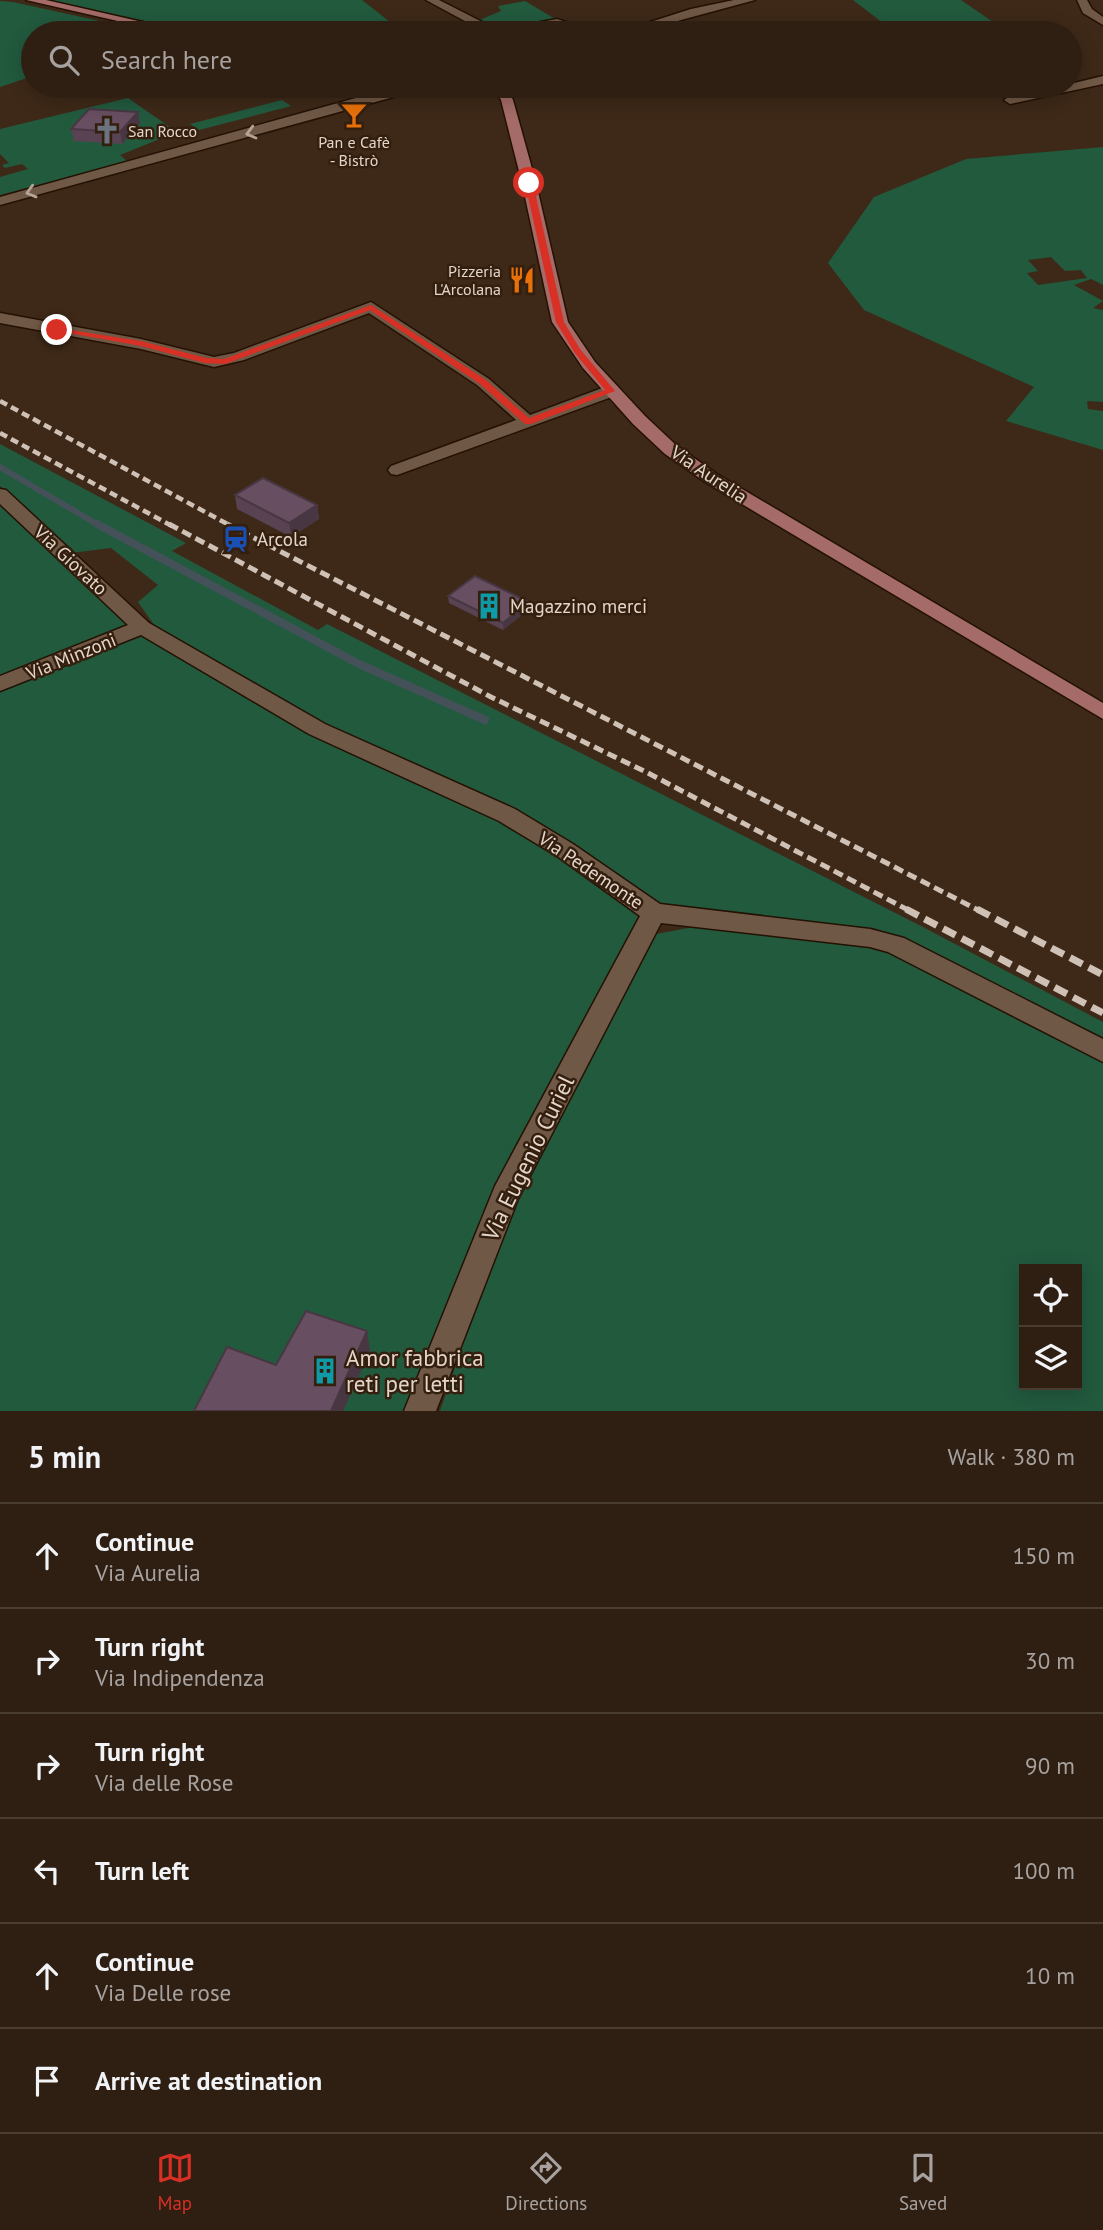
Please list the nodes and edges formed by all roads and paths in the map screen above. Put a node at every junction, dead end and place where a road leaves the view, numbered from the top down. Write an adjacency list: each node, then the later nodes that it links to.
1 (31, 0): 5 (main road)
2 (431, 0): 6 (street)
3 (750, 0): 7 (street)
4 (1082, 0): 8 (street)
5 (129, 21)
6 (474, 21)
7 (662, 21)
8 (1103, 22)
9 (1103, 80): 10 (street)
10 (1082, 85)
11 (376, 98): 15 (street, one-way to 15)
12 (506, 98): 17 (main road, Via Aurelia)
13 (1019, 98): 14 (street)
14 (1010, 100)
15 (0, 201)
16 (0, 318): 18 (street)
17 (611, 391): 18 (street); 23 (main road, Via Aurelia)
18 (528, 422): 19 (street)
19 (397, 470)
20 (0, 494): 21 (street, Via Giovato)
21 (142, 627): 22 (street, Via Minzoni); 24 (street, Via Pedemonte)
22 (0, 684)
23 (1103, 712)
24 (654, 913): 25 (street, Via Pedemonte); 26 (street, Via Eugenio Curiel)
25 (1103, 1051)
26 (420, 1411)

